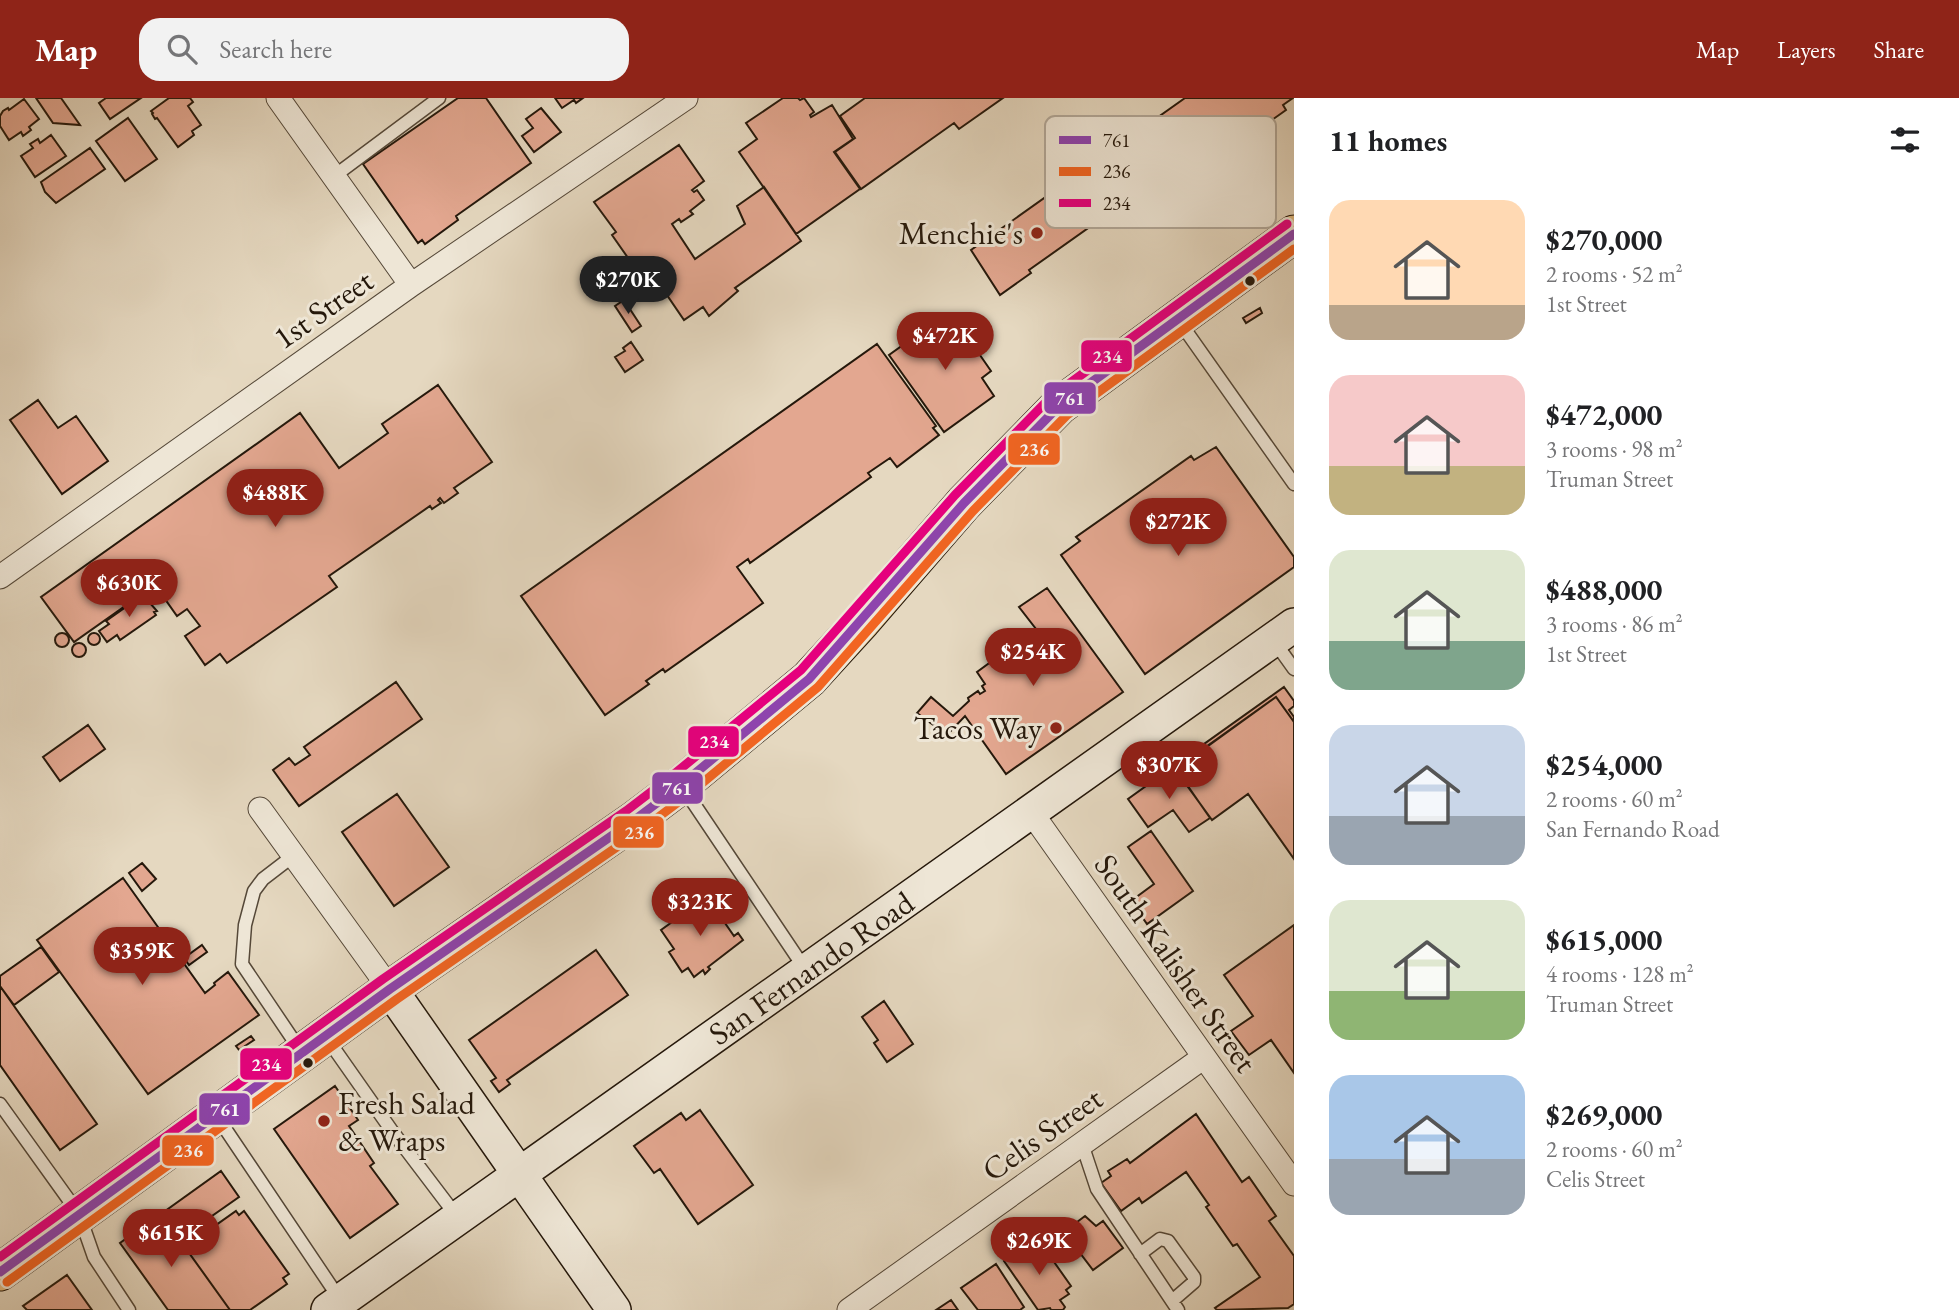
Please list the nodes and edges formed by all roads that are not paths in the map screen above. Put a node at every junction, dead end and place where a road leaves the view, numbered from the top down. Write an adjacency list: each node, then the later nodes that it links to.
1 (278, 98): 4 (street)
2 (439, 98): 4 (lane)
3 (686, 98): 6 (street, 1st Street)
4 (334, 177): 6 (street)
5 (1294, 234): 7 (main road)
6 (411, 285): 9 (street, 1st Street)
7 (1177, 318): 8 (lane); 12 (main road)
8 (1294, 484)
9 (0, 577)
10 (1283, 632): 11 (lane); 14 (main road, San Fernando Road)
11 (1294, 669)
12 (681, 785): 16 (lane); 17 (main road)
13 (260, 809): 15 (street)
14 (1031, 812): 16 (main road, San Fernando Road); 19 (street, South Kalisher Street)
15 (293, 856): 17 (street); 18 (lane)
16 (807, 972): 23 (main road, San Fernando Road)
17 (390, 989): 18 (main road); 23 (main road)
18 (314, 1044): 21 (main road); 26 (lane)
19 (1204, 1057): 22 (street, Celis Street); 24 (street, South Kalisher Street)
20 (0, 1104): 25 (lane)
21 (216, 1115): 25 (main road); 29 (lane)
22 (1082, 1144): 27 (lane); 33 (street, Celis Street)
23 (519, 1175): 26 (main road, San Fernando Road); 32 (main road)
24 (1294, 1184)
25 (79, 1214): 28 (main road); 31 (lane)
26 (458, 1218): 29 (main road, San Fernando Road)
27 (1140, 1254): 30 (lane); 30 (lane)
28 (0, 1272)
29 (335, 1305)
30 (1175, 1305)
31 (129, 1310)
32 (614, 1310)
33 (849, 1310)

